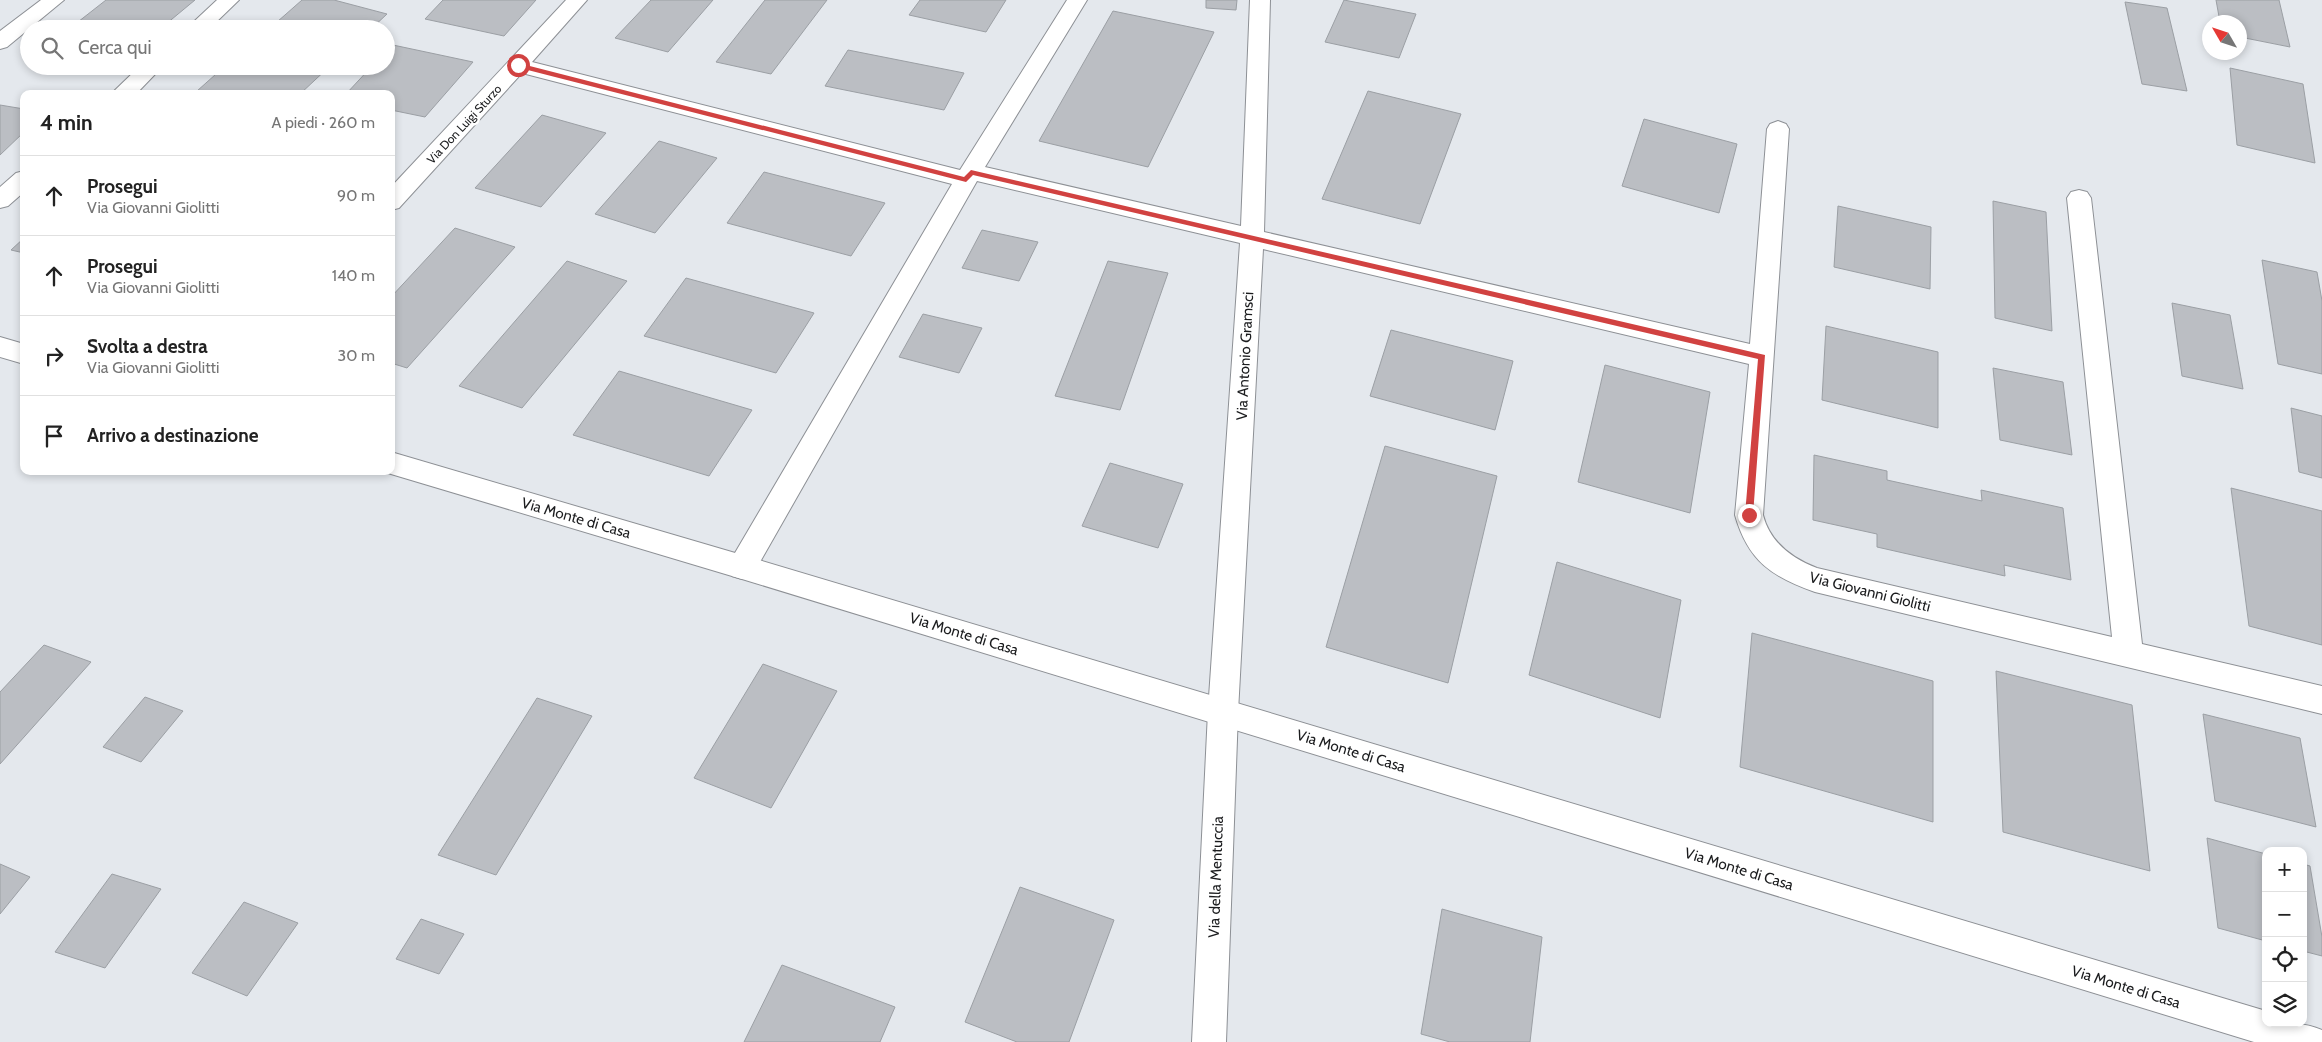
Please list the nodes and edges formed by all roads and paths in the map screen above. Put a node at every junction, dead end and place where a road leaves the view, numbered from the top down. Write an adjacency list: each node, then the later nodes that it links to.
1 (54, 0): 6 (street)
2 (229, 0): 7 (street)
3 (577, 0): 10 (street, Via Don Luigi Sturzo)
4 (1077, 0): 14 (street)
5 (1260, 0): 19 (street, Via Antonio Gramsci)
6 (28, 20)
7 (206, 20)
8 (20, 26): 9 (street)
9 (0, 42)
10 (518, 65): 14 (street); 16 (street, Via Don Luigi Sturzo)
11 (143, 75): 12 (street)
12 (126, 90)
13 (1778, 129): 22 (street, Via Giovanni Giolitti)
14 (968, 176): 19 (street); 24 (street)
15 (20, 183): 18 (street)
16 (395, 198)
17 (2079, 198): 25 (street)
18 (0, 200)
19 (1252, 238): 22 (street); 27 (street, Via Antonio Gramsci)
20 (0, 347): 21 (street)
21 (20, 353)
22 (1762, 357): 25 (street, Via Giovanni Giolitti)
23 (395, 464): 24 (street, Via Monte di Casa)
24 (742, 566): 27 (street, Via Monte di Casa)
25 (2128, 654): 26 (street, Via Giovanni Giolitti)
26 (2322, 700)
27 (1223, 712): 28 (street, Via della Mentuccia); 29 (street, Via Monte di Casa)
28 (1209, 1042)
29 (2310, 1042)

